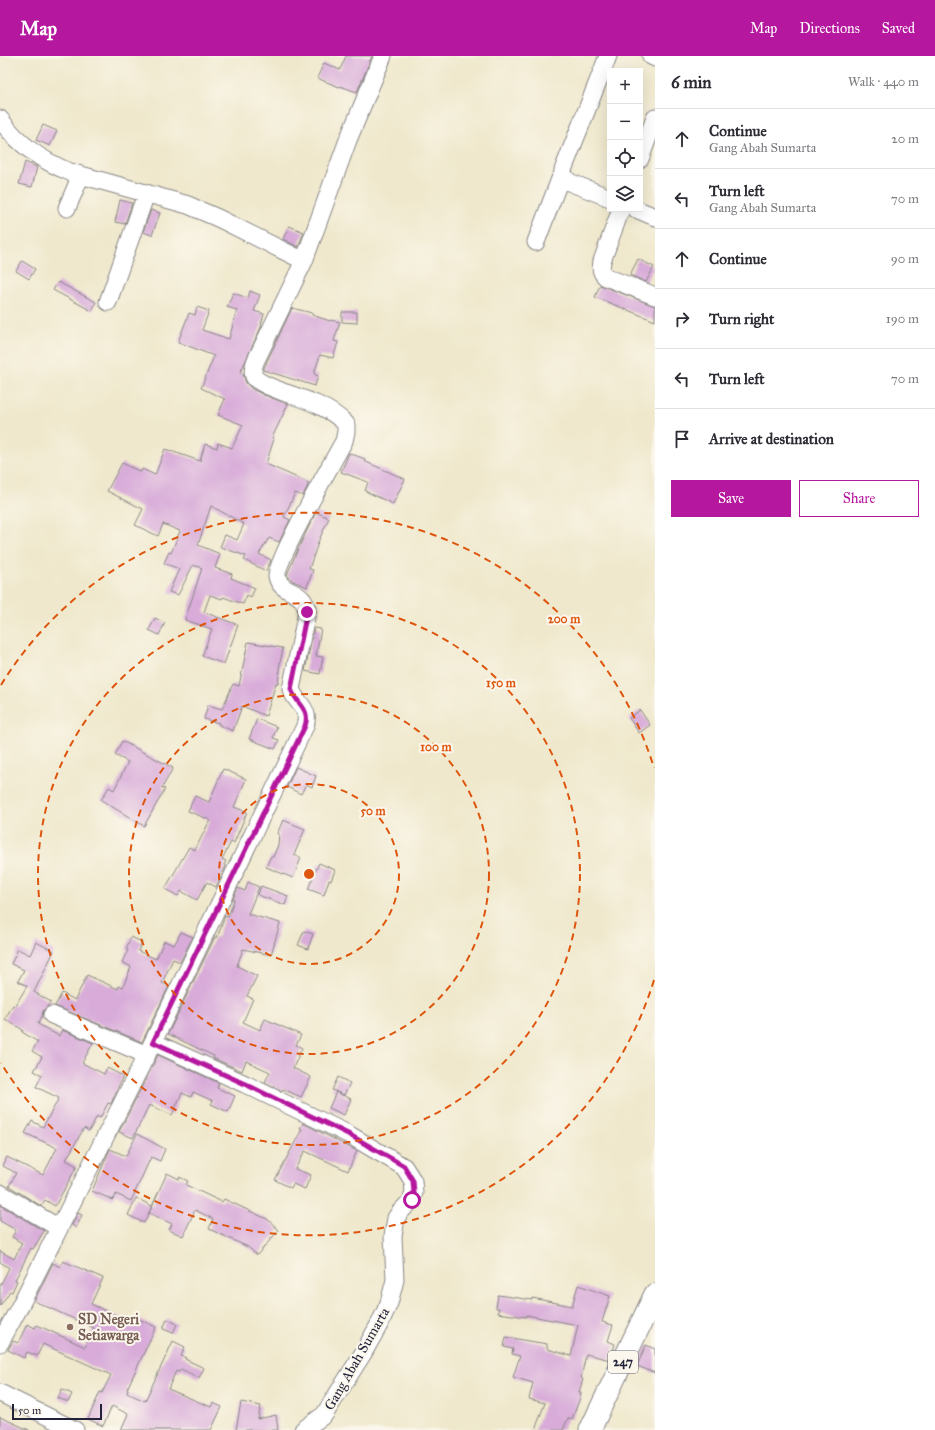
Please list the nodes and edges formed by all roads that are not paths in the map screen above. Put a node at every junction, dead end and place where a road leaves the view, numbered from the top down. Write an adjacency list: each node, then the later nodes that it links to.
1 (383, 56): 17 (street)
2 (608, 56): 8 (street)
3 (652, 56): 4 (street)
4 (655, 58)
5 (655, 118): 7 (street)
6 (0, 120): 9 (street)
7 (643, 151)
8 (563, 174): 11 (street); 16 (street)
9 (81, 175): 10 (street); 12 (street)
10 (146, 194): 17 (street); 19 (street)
11 (607, 197)
12 (67, 208)
13 (620, 212): 18 (street)
14 (643, 212): 15 (street)
15 (655, 216)
16 (536, 242)
17 (304, 261): 21 (street)
18 (655, 296)
19 (108, 302)
20 (52, 1014): 21 (street, Gang Abah Sumarta)
21 (150, 1048): 23 (street); 28 (street, Gang Abah Sumarta)
22 (0, 1193): 23 (street)
23 (59, 1228): 25 (street)
24 (655, 1294): 29 (main road, 247)
25 (0, 1343)
26 (0, 1394): 27 (street)
27 (74, 1430)
28 (303, 1430)
29 (590, 1430)

